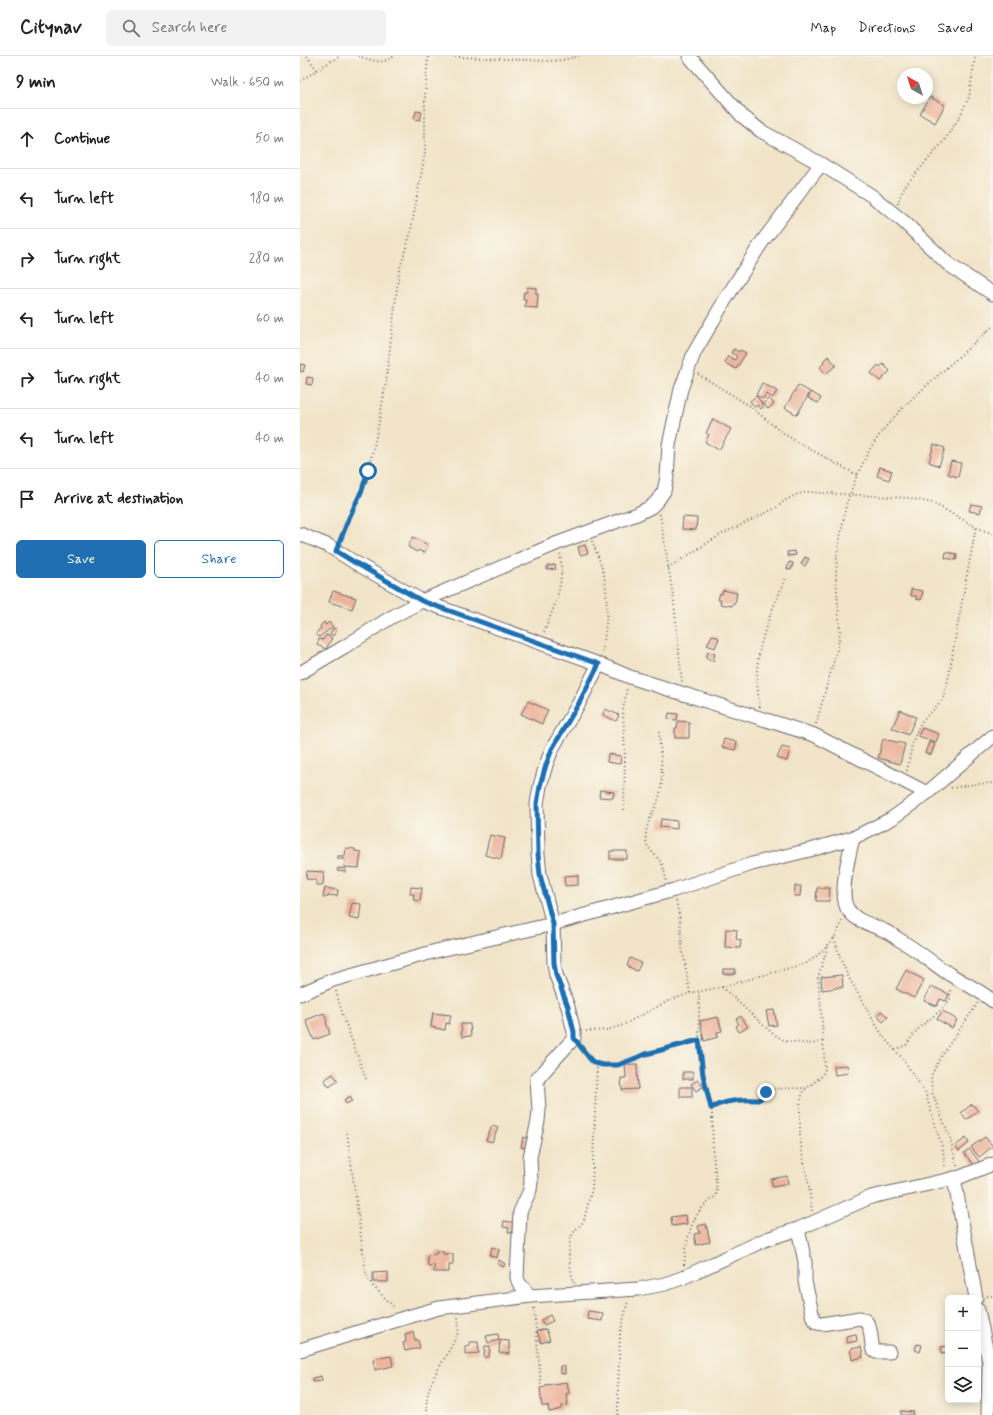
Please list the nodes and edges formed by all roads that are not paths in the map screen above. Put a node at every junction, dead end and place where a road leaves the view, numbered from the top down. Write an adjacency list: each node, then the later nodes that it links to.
1 (689, 56): 2 (street)
2 (821, 164): 3 (street); 5 (street)
3 (993, 294)
4 (300, 534): 5 (street)
5 (422, 601): 6 (street); 7 (street)
6 (599, 664): 9 (street); 11 (street)
7 (300, 673)
8 (993, 736): 9 (street)
9 (930, 790): 10 (street)
10 (852, 838): 11 (street); 13 (street)
11 (553, 924): 12 (street); 18 (street)
12 (300, 994)
13 (988, 998)
14 (993, 1164): 15 (street)
15 (953, 1178): 16 (street); 17 (street)
16 (798, 1229): 18 (street); 21 (street)
17 (975, 1295)
18 (532, 1296): 20 (street)
19 (981, 1324): 22 (street)
20 (300, 1350)
21 (889, 1352)
22 (988, 1415)

